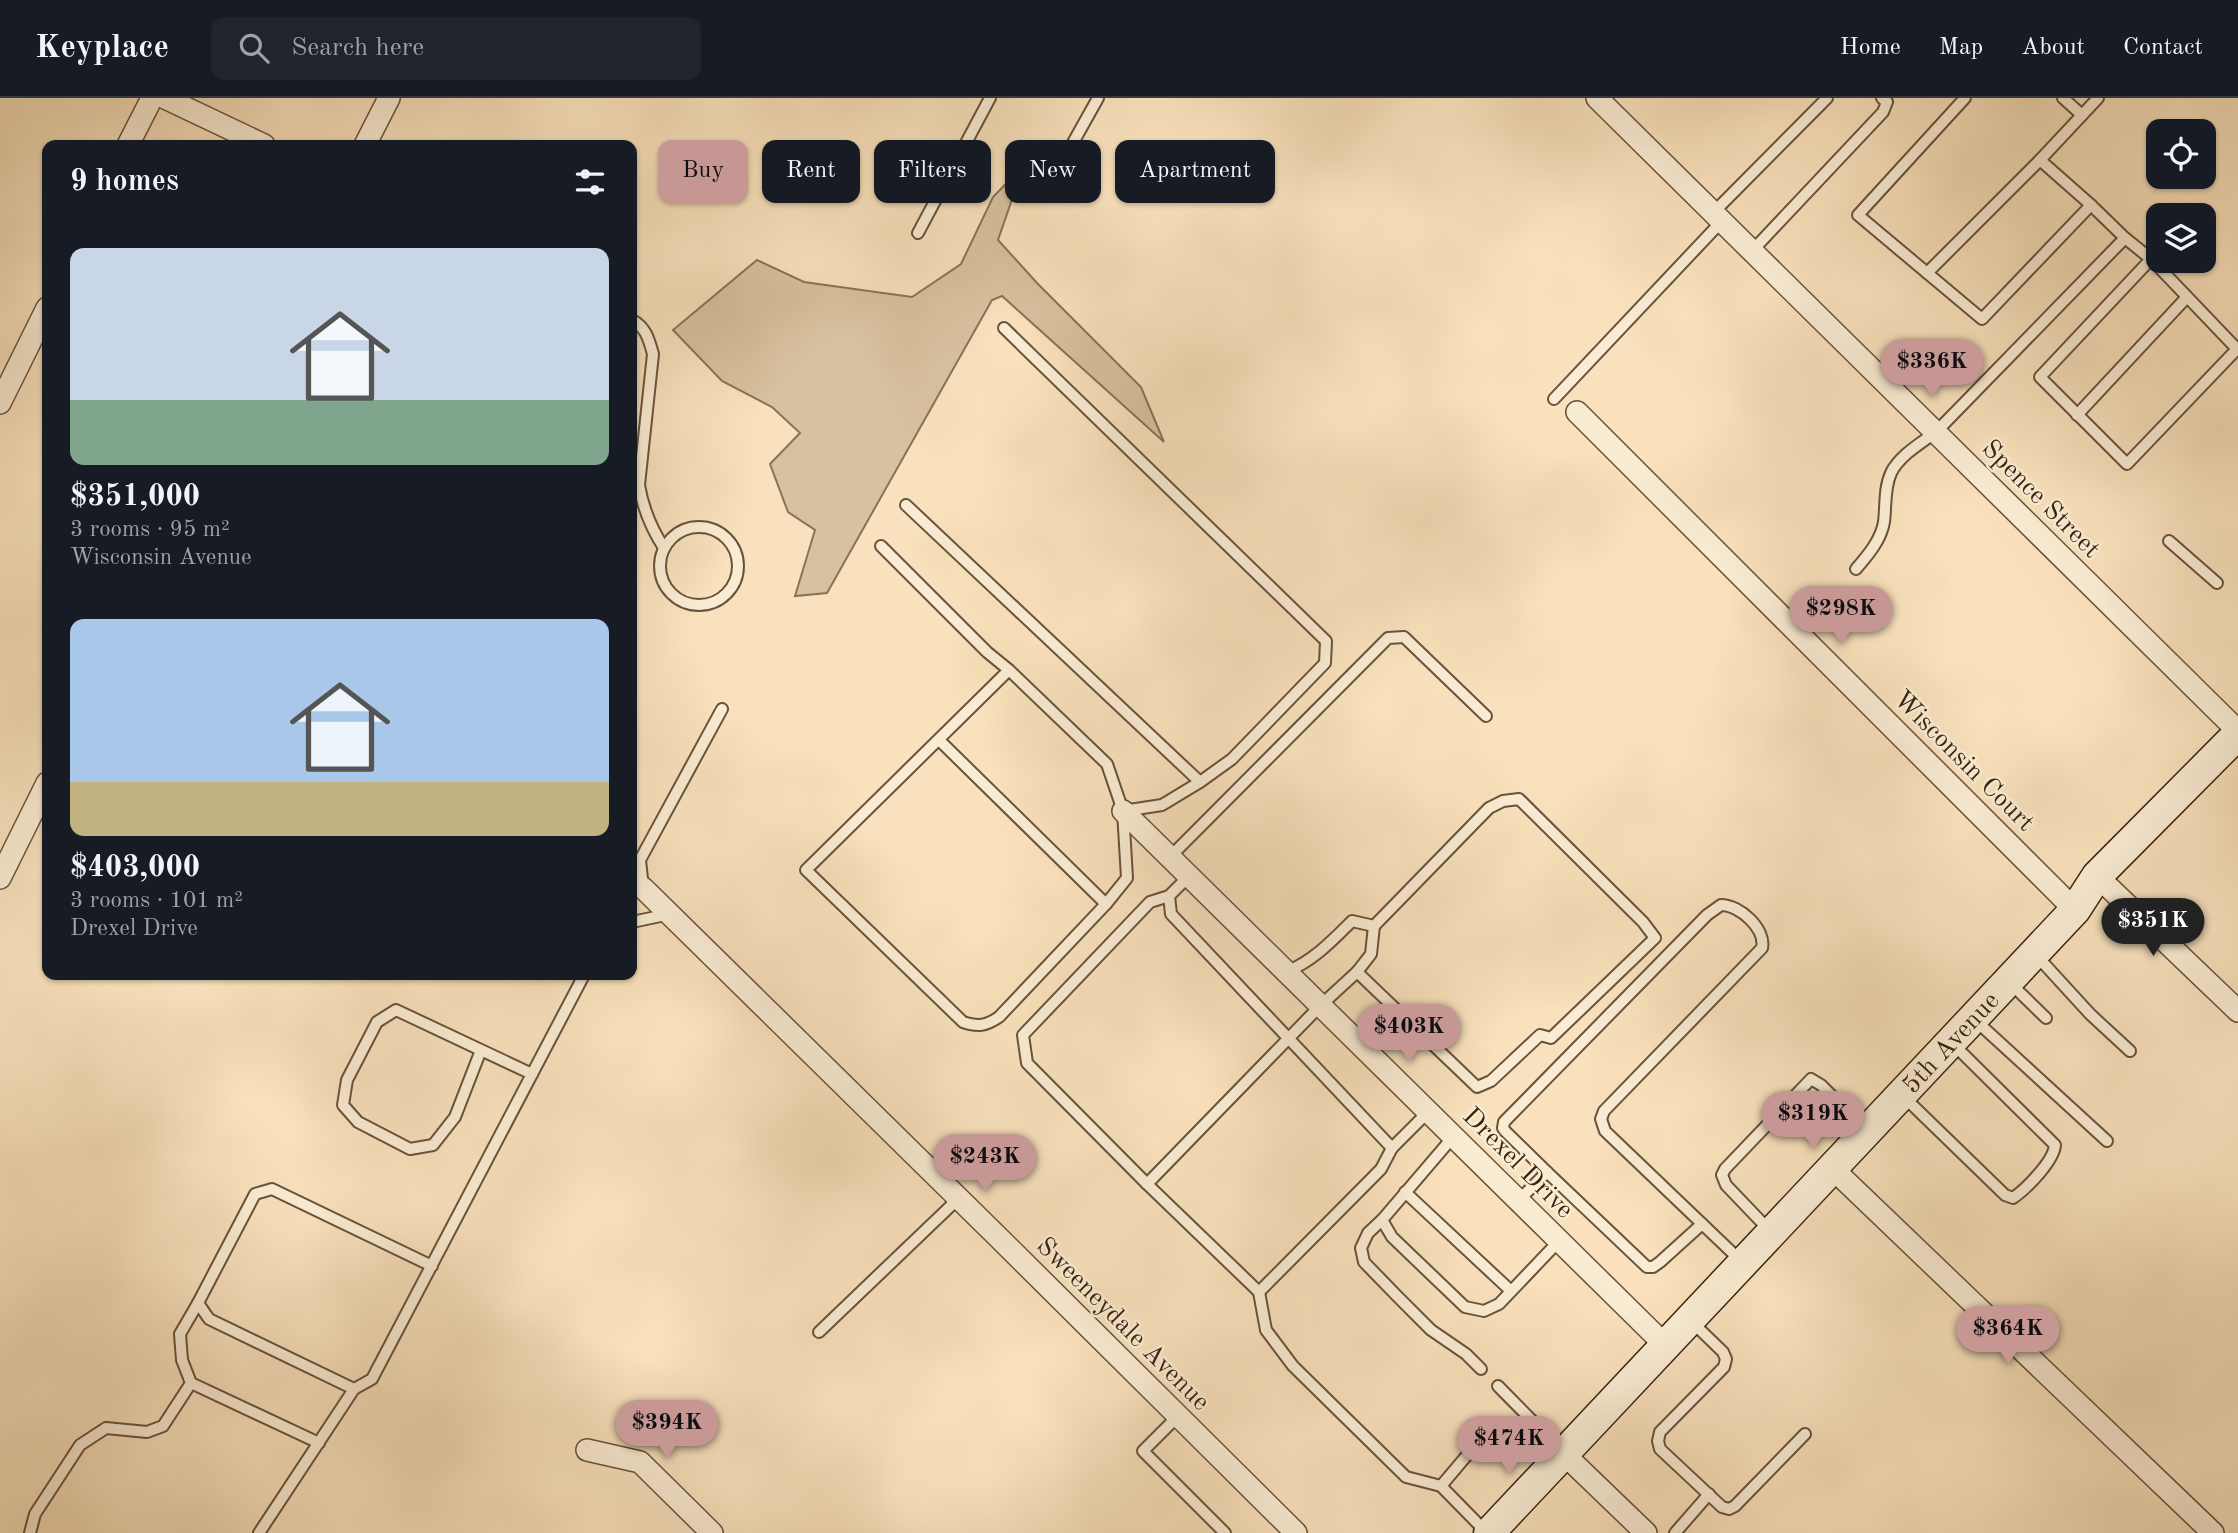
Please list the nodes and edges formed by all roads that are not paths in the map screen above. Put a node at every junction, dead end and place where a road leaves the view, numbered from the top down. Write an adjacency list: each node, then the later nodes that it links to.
1 (152, 98): 13 (street)
2 (165, 98): 14 (street)
3 (389, 98): 15 (street)
4 (990, 98): 20 (lane)
5 (1098, 98): 16 (lane)
6 (1597, 98): 19 (street, Spence Street)
7 (1827, 98): 19 (lane)
8 (1882, 98): 22 (lane)
9 (1965, 98): 25 (lane)
10 (2063, 98): 12 (lane)
11 (2098, 98): 12 (lane)
12 (2082, 115): 17 (lane)
13 (131, 140)
14 (253, 140)
15 (368, 140)
16 (1075, 140)
17 (2040, 160): 18 (lane); 25 (lane)
18 (2091, 205): 21 (lane); 25 (lane)
19 (1718, 217): 22 (street, Spence Street); 32 (lane)
20 (918, 233)
21 (2125, 238): 23 (lane); 36 (lane)
22 (1752, 251): 36 (street, Spence Street)
23 (2146, 255)
24 (2146, 264): 35 (lane)
25 (1927, 273)
26 (2164, 273): 27 (lane)
27 (2187, 297): 31 (lane); 35 (lane)
28 (42, 318): 33 (street)
29 (637, 323): 40 (lane)
30 (1004, 328): 48 (lane)
31 (2238, 348): 35 (lane)
32 (1554, 399)
33 (0, 403)
34 (1577, 412): 58 (street, Wisconsin Court)
35 (2077, 415)
36 (1936, 432): 41 (lane); 46 (street, Spence Street)
37 (906, 505): 48 (lane)
38 (2169, 541): 42 (lane)
39 (881, 546): 43 (lane)
40 (664, 548): 40 (lane)
41 (1856, 569)
42 (2217, 583)
43 (1009, 670): 47 (lane); 50 (lane)
44 (722, 709): 55 (lane)
45 (1486, 716): 51 (lane)
46 (2238, 733): 53 (main road, 5th Avenue)
47 (939, 740): 57 (lane); 57 (lane)
48 (1200, 782): 50 (lane)
49 (42, 793): 54 (street)
50 (1123, 811): 51 (street, Drexel Drive); 57 (lane)
51 (1170, 858): 52 (street, Drexel Drive)
52 (1189, 876): 56 (lane); 63 (street, Drexel Drive)
53 (2098, 876): 58 (main road, 5th Avenue); 68 (street)
54 (0, 878)
55 (643, 888): 59 (street, Sweeneydale Avenue)
56 (1169, 896): 71 (lane); 84 (lane)
57 (1106, 904)
58 (2075, 910): 62 (main road, 5th Avenue)
59 (670, 914): 60 (lane); 86 (street, Sweeneydale Avenue)
60 (637, 921)
61 (1374, 926): 63 (lane); 64 (lane); 64 (lane)
62 (2034, 953): 66 (main road, 5th Avenue); 74 (lane)
63 (1286, 972): 67 (street, Drexel Drive)
64 (1357, 972): 67 (lane)
65 (581, 980): 75 (lane)
66 (2008, 981): 69 (main road, 5th Avenue); 70 (lane)
67 (1320, 1006): 71 (lane); 77 (street, Drexel Drive)
68 (2238, 1011)
69 (1973, 1018): 72 (main road, 5th Avenue); 80 (lane)
70 (2046, 1018)
71 (1290, 1037): 81 (lane); 84 (lane)
72 (1951, 1041): 76 (main road, 5th Avenue); 76 (lane)
73 (481, 1050): 73 (lane); 75 (lane)
74 (2130, 1051)
75 (532, 1074): 93 (lane)
76 (1901, 1094): 78 (main road, 5th Avenue)
77 (1428, 1112): 79 (street, Drexel Drive); 81 (lane)
78 (1867, 1131): 82 (main road, 5th Avenue); 90 (lane)
79 (1453, 1137): 85 (lane); 87 (street, Drexel Drive)
80 (2107, 1141)
81 (1392, 1148): 95 (lane)
82 (1832, 1168): 90 (main road, 5th Avenue); 120 (street)
83 (1547, 1172): 87 (lane); 89 (lane); 89 (lane)
84 (1147, 1184): 95 (lane)
85 (1405, 1192): 88 (lane); 94 (lane)
86 (959, 1198): 98 (lane); 104 (street, Sweeneydale Avenue)
87 (1518, 1200): 91 (street, Drexel Drive)
88 (1382, 1220): 94 (lane); 100 (lane)
89 (1702, 1224): 92 (lane)
90 (1772, 1233): 92 (main road, 5th Avenue)
91 (1559, 1241): 94 (lane); 99 (street, Drexel Drive)
92 (1743, 1263): 97 (main road, 5th Avenue)
93 (432, 1266): 96 (lane); 103 (lane)
94 (1511, 1291)
95 (1259, 1292): 110 (lane)
96 (198, 1303): 101 (lane); 103 (lane)
97 (1690, 1320): 99 (main road, 5th Avenue); 111 (lane)
98 (818, 1332)
99 (1667, 1346): 109 (main road, 5th Avenue)
100 (1481, 1369)
101 (191, 1384): 107 (lane); 112 (lane)
102 (1498, 1386): 109 (lane)
103 (354, 1389): 107 (lane)
104 (1178, 1416): 115 (lane); 116 (street, Sweeneydale Avenue)
105 (1485, 1434): 110 (lane)
106 (1805, 1434): 111 (lane)
107 (319, 1443): 113 (lane)
108 (587, 1450): 114 (street)
109 (1565, 1455): 117 (main road, 5th Avenue); 118 (street)
110 (1441, 1486): 117 (lane)
111 (1709, 1494): 119 (lane)
112 (30, 1533)
113 (259, 1533)
114 (712, 1533)
115 (1225, 1533)
116 (1296, 1533)
117 (1488, 1533)
118 (1646, 1533)
119 (1675, 1533)
120 (2213, 1533)

